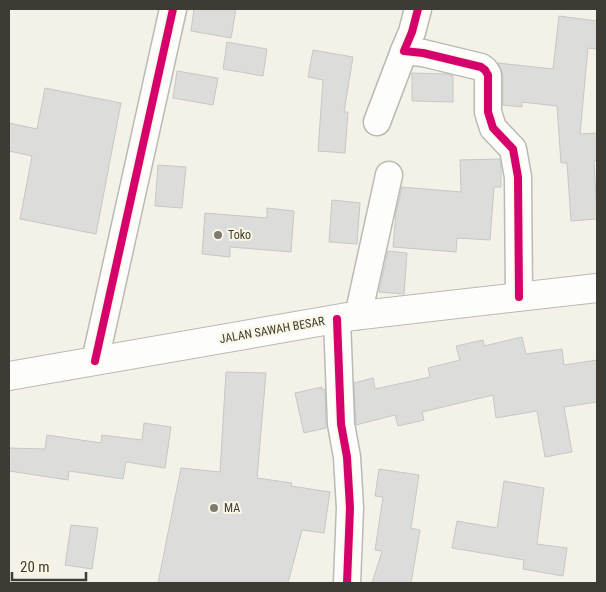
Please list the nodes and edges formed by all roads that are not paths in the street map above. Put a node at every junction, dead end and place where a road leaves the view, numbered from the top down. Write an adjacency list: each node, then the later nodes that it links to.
1 (173, 9): 9 (street)
2 (418, 9): 3 (street)
3 (404, 52): 4 (street); 7 (street)
4 (377, 122)
5 (389, 175): 8 (street)
6 (597, 288): 7 (main road, JALAN SAWAH BESAR)
7 (519, 297): 8 (main road, JALAN SAWAH BESAR)
8 (348, 318): 9 (main road, JALAN SAWAH BESAR); 11 (street)
9 (95, 361): 10 (main road, JALAN SAWAH BESAR)
10 (9, 376)
11 (347, 583)

